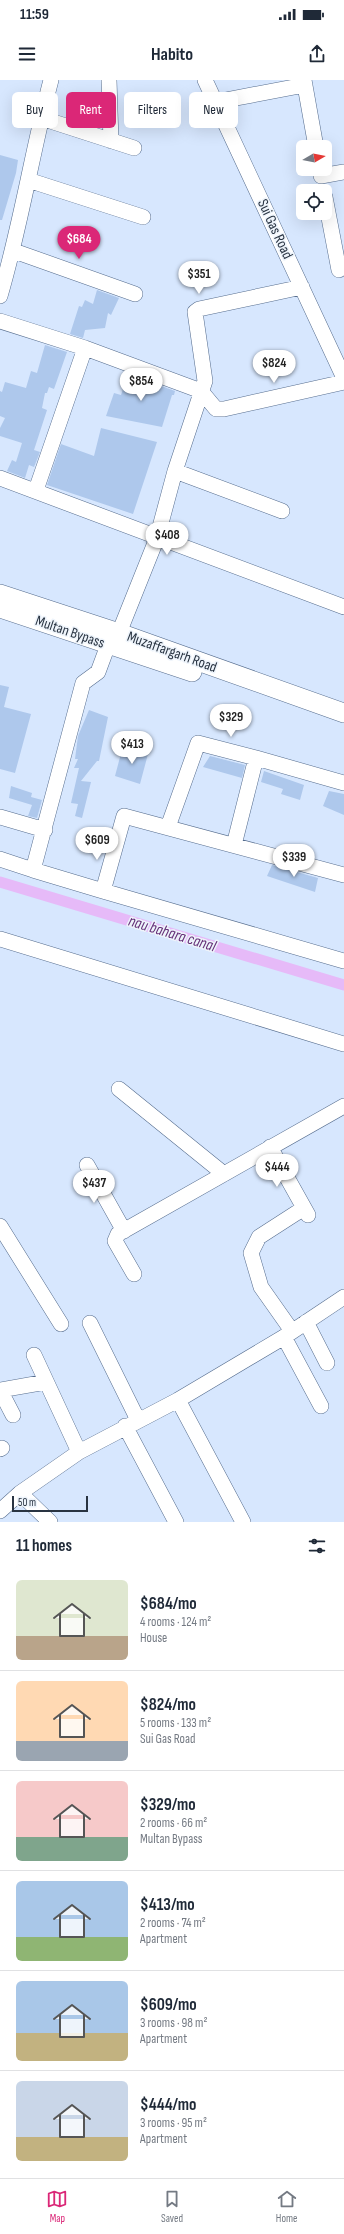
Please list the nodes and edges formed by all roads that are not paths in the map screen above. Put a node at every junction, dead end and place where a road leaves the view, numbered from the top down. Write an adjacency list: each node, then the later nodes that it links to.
1 (51, 80): 5 (street)
2 (109, 80): 12 (street)
3 (205, 80): 6 (street, Sui Gas Road)
4 (305, 82): 7 (street); 11 (street)
5 (48, 92)
6 (210, 92)
7 (238, 97)
8 (58, 124): 12 (street)
9 (39, 128): 16 (street)
10 (227, 128): 21 (street, Sui Gas Road)
11 (315, 140)
12 (111, 141): 13 (street)
13 (134, 148)
14 (344, 172): 15 (street)
15 (322, 179)
16 (28, 180): 17 (street); 19 (street)
17 (143, 217)
18 (330, 220): 20 (street)
19 (14, 251): 22 (street); 23 (street)
20 (339, 270)
21 (302, 287): 26 (street, Sui Gas Road); 28 (street)
22 (134, 294)
23 (0, 296)
24 (0, 321): 25 (street)
25 (85, 348): 28 (street); 31 (street)
26 (344, 378)
27 (344, 382): 28 (street)
28 (201, 391): 29 (street)
29 (175, 471): 32 (street); 33 (street)
30 (0, 478): 31 (street)
31 (36, 490): 33 (street)
32 (282, 511)
33 (157, 538): 35 (street); 37 (street)
34 (0, 594): 37 (main road, Muzaffargarh Road)
35 (344, 607)
36 (0, 608): 37 (main road, Multan Bypass)
37 (113, 639): 38 (main road, Muzaffargarh Road); 39 (main road, Multan Bypass); 44 (street)
38 (344, 713)
39 (344, 726)
40 (256, 758): 41 (street); 43 (street); 45 (street)
41 (344, 783)
42 (0, 817): 44 (street)
43 (168, 827): 45 (street); 49 (street)
44 (45, 830): 47 (street)
45 (234, 845): 48 (street)
46 (0, 859): 47 (street)
47 (33, 870): 49 (street)
48 (344, 875)
49 (102, 892): 51 (street)
50 (0, 939): 52 (street)
51 (344, 961)
52 (344, 1044)
53 (119, 1089): 57 (street)
54 (344, 1106): 55 (street)
55 (270, 1147): 57 (street); 65 (street)
56 (87, 1164): 59 (street)
57 (224, 1174): 59 (street)
58 (0, 1226): 64 (street)
59 (124, 1231): 60 (street)
60 (134, 1274)
61 (344, 1297): 62 (street)
62 (306, 1322): 65 (street); 67 (street)
63 (90, 1323): 73 (street)
64 (61, 1324)
65 (288, 1334): 70 (street); 71 (street)
66 (34, 1356): 68 (street)
67 (327, 1363)
68 (46, 1382): 69 (street); 74 (street)
69 (0, 1390): 72 (street)
70 (178, 1400): 73 (street); 79 (street)
71 (321, 1406)
72 (13, 1415)
73 (132, 1423): 74 (street); 78 (street)
74 (79, 1452): 75 (street)
75 (20, 1493): 76 (street); 77 (street)
76 (0, 1511)
77 (47, 1520)
78 (174, 1522)
79 (243, 1522)

